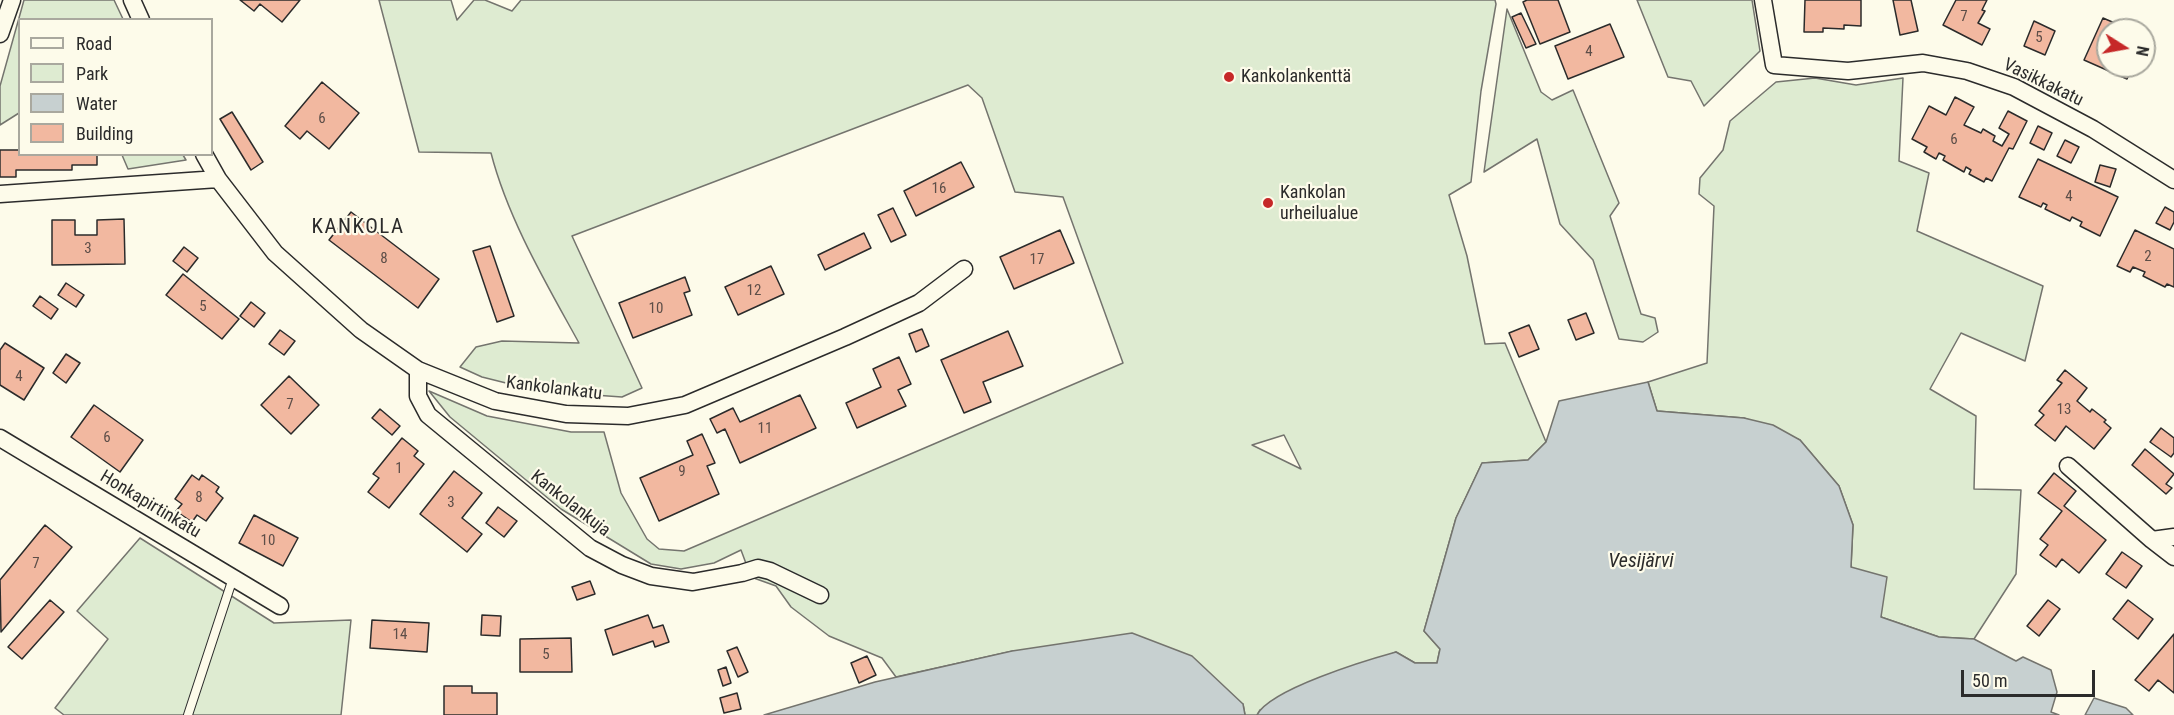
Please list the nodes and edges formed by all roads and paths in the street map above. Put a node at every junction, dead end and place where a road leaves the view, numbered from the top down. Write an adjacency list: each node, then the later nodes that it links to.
1 (12, 0): 5 (street)
2 (132, 0): 4 (street)
3 (1763, 0): 8 (street, Vasikkakatu)
4 (140, 18)
5 (0, 34)
6 (205, 156): 7 (street, Kankolankatu)
7 (218, 179): 9 (street); 11 (street, Kankolankatu)
8 (2174, 180)
9 (0, 194)
10 (964, 269): 11 (street, Kankolankatu)
11 (418, 370): 18 (street, Kankolankuja)
12 (0, 438): 17 (street, Honkapirtinkatu)
13 (2068, 465): 15 (street)
14 (2174, 537): 15 (street)
15 (2152, 540): 16 (street)
16 (2174, 557)
17 (233, 578): 19 (street, Honkapirtinkatu); 20 (lane)
18 (820, 595)
19 (280, 606)
20 (190, 711): 21 (lane)
21 (200, 715)

